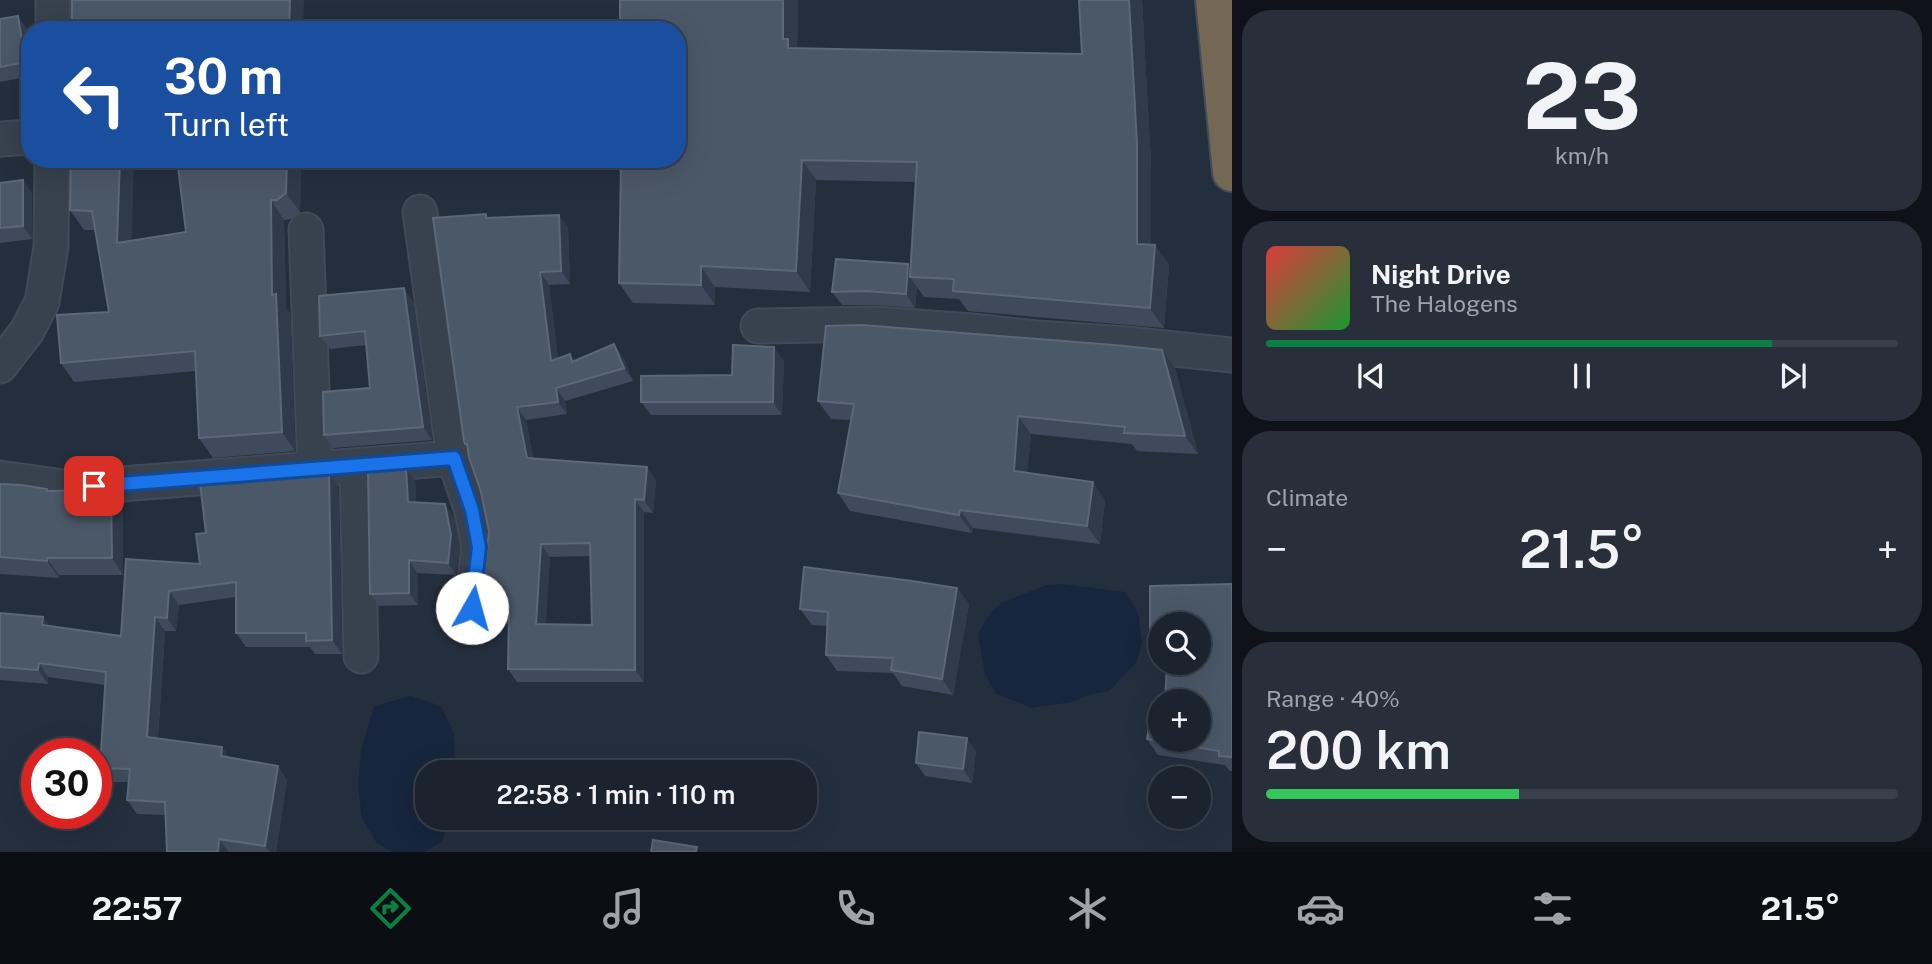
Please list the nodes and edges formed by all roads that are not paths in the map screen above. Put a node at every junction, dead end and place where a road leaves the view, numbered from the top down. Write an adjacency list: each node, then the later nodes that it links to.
1 (53, 0): 3 (street)
2 (1215, 0): 7 (highway)
3 (53, 21)
4 (21, 138): 5 (street)
5 (0, 139)
6 (52, 168): 12 (street)
7 (1232, 172)
8 (420, 212): 13 (street)
9 (306, 230): 15 (street)
10 (758, 326): 11 (street)
11 (1232, 355)
12 (0, 366)
13 (454, 458): 14 (street); 17 (street)
14 (357, 466): 15 (street); 18 (street)
15 (315, 470): 16 (street)
16 (0, 478)
17 (472, 608)
18 (360, 656)

